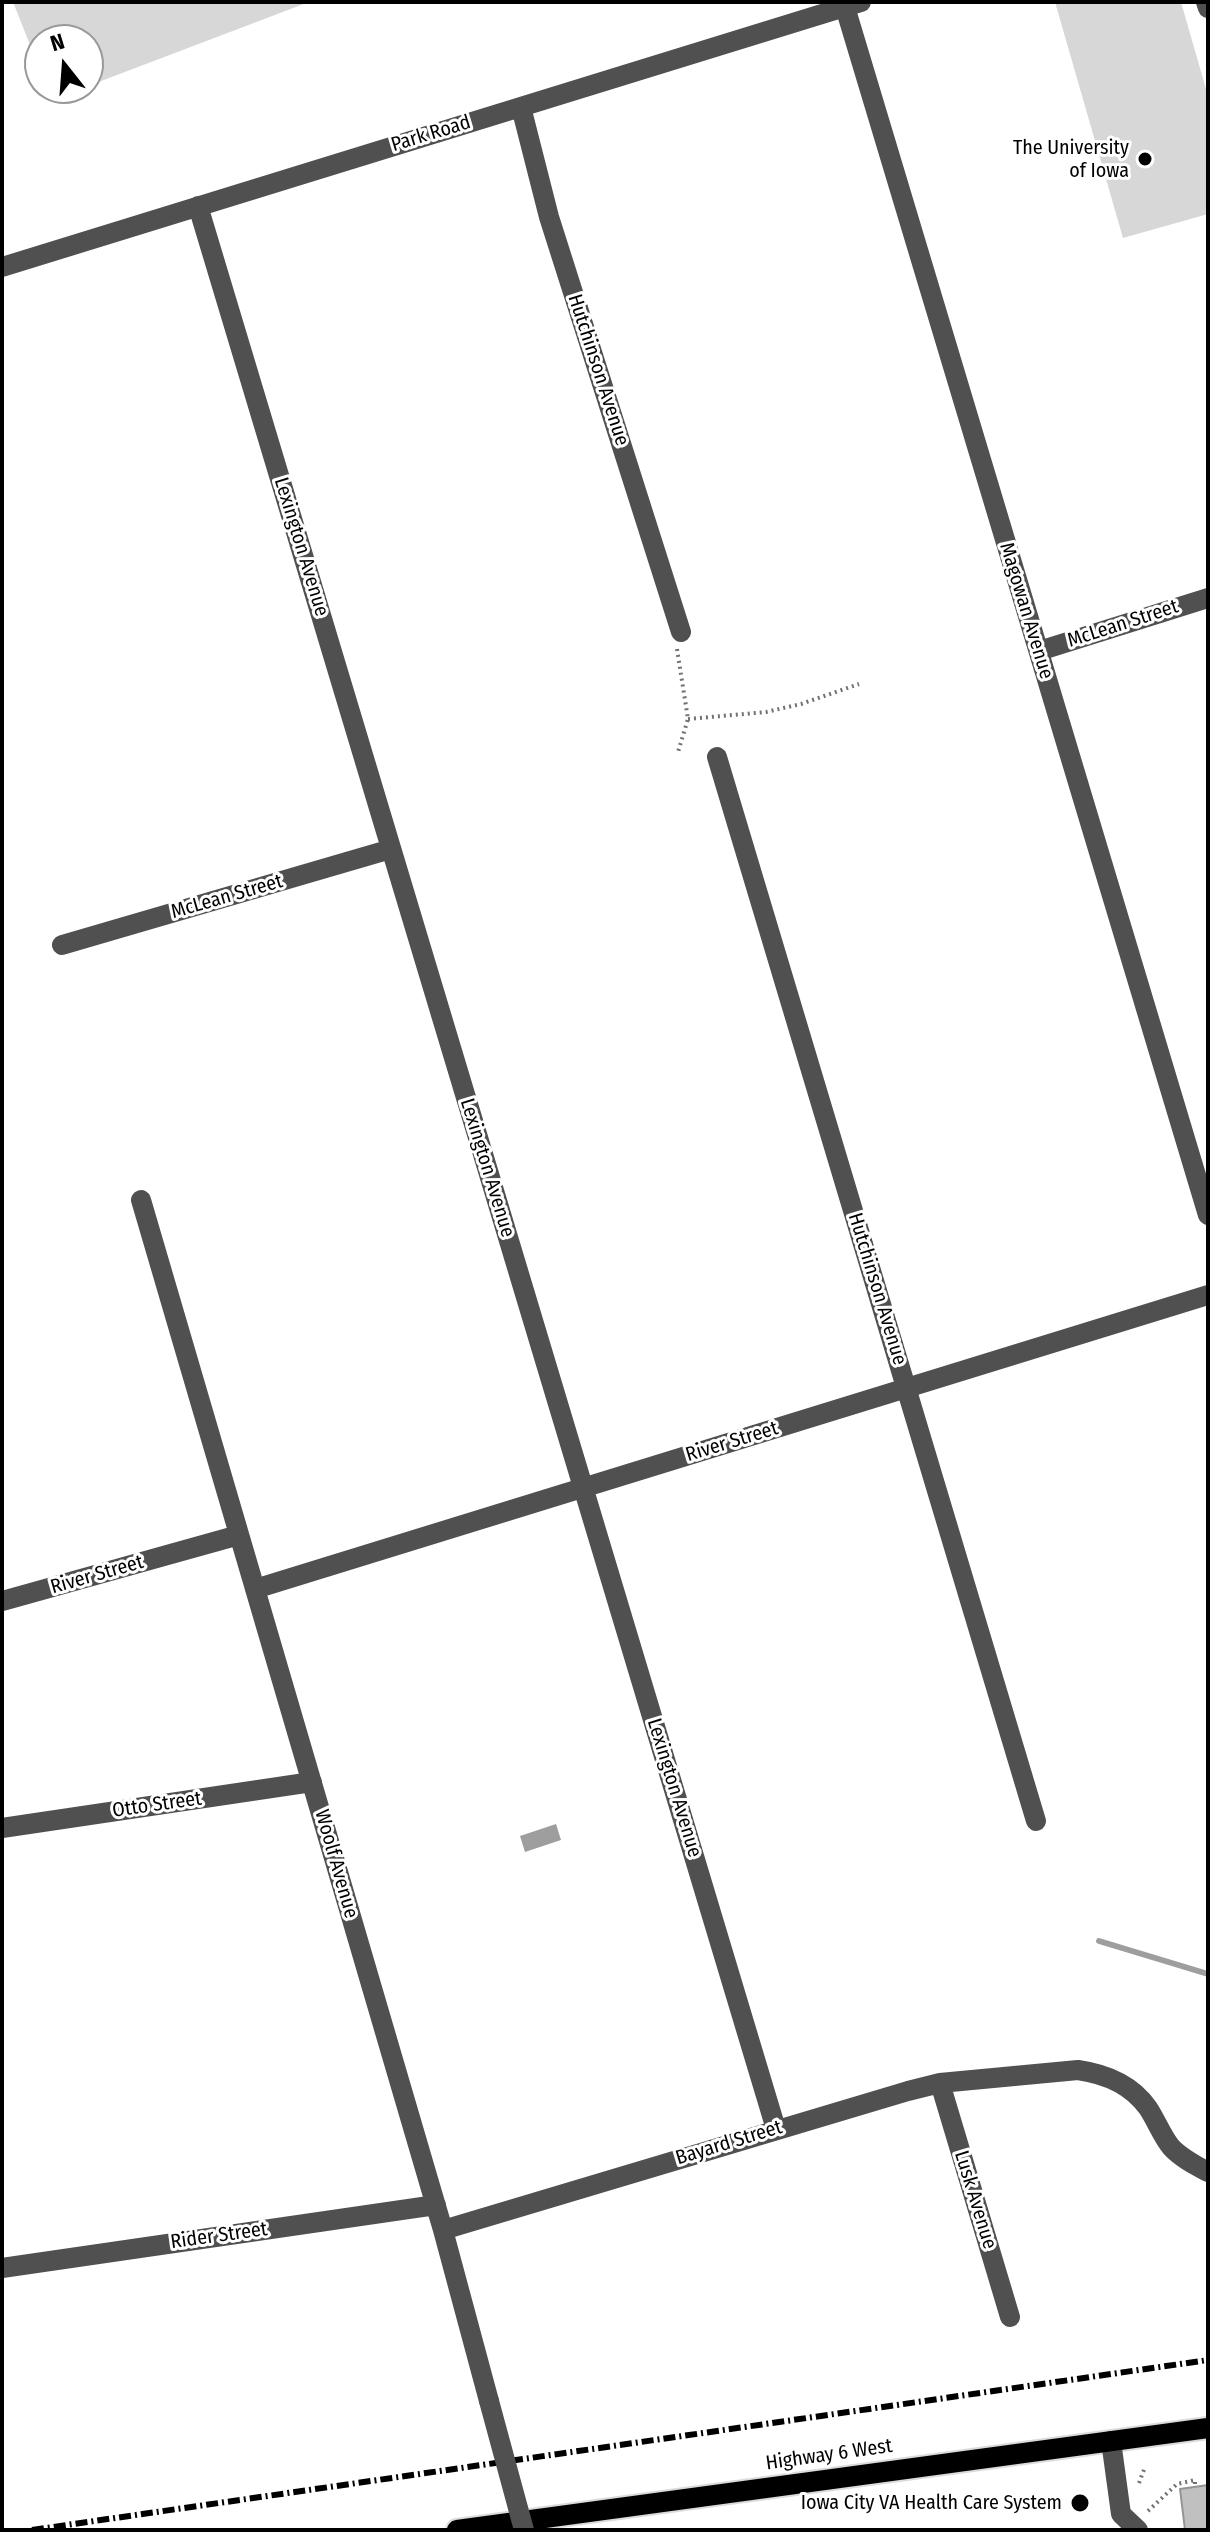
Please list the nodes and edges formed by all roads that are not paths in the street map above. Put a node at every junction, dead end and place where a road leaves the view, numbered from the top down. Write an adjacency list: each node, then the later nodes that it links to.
1 (853, 4): 2 (street, Park Road); 7 (street, Magowan Avenue)
2 (521, 107): 3 (street, Park Road); 6 (street, Hutchinson Avenue)
3 (198, 206): 4 (street, Park Road); 9 (street, Lexington Avenue)
4 (2, 267)
5 (1208, 598): 7 (street, McLean Street)
6 (681, 632)
7 (1039, 651): 12 (street, Magowan Avenue)
8 (717, 757): 14 (street, Hutchinson Avenue)
9 (391, 849): 10 (street, McLean Street); 15 (street, Lexington Avenue)
10 (62, 945)
11 (141, 1200): 16 (street, Woolf Avenue)
12 (1208, 1215)
13 (1208, 1295): 14 (street, River Street)
14 (907, 1388): 15 (street, River Street); 20 (street, Hutchinson Avenue)
15 (583, 1488): 17 (street, River Street); 23 (street, Lexington Avenue)
16 (239, 1535): 17 (street, Woolf Avenue); 18 (street, River Street)
17 (255, 1589): 19 (street, Woolf Avenue)
18 (2, 1601)
19 (312, 1782): 21 (street, Otto Street); 25 (street, Woolf Avenue)
20 (1036, 1821)
21 (2, 1828)
22 (940, 2083): 23 (street, Bayard Street); 24 (street, Bayard Street); 28 (street, Lusk Avenue)
23 (776, 2129): 26 (street, Bayard Street)
24 (1208, 2172)
25 (436, 2205): 26 (street, Woolf Avenue); 27 (street, Rider Street)
26 (443, 2230): 34 (street, Woolf Avenue, bridge)
27 (2, 2268)
28 (1010, 2317)
29 (1208, 2428): 30 (main road, Highway 6 West)
30 (1111, 2441): 32 (street); 33 (main road, Highway 6 West)
31 (1144, 2520): 32 (street)
32 (1115, 2522)
33 (457, 2530)
34 (524, 2530)

